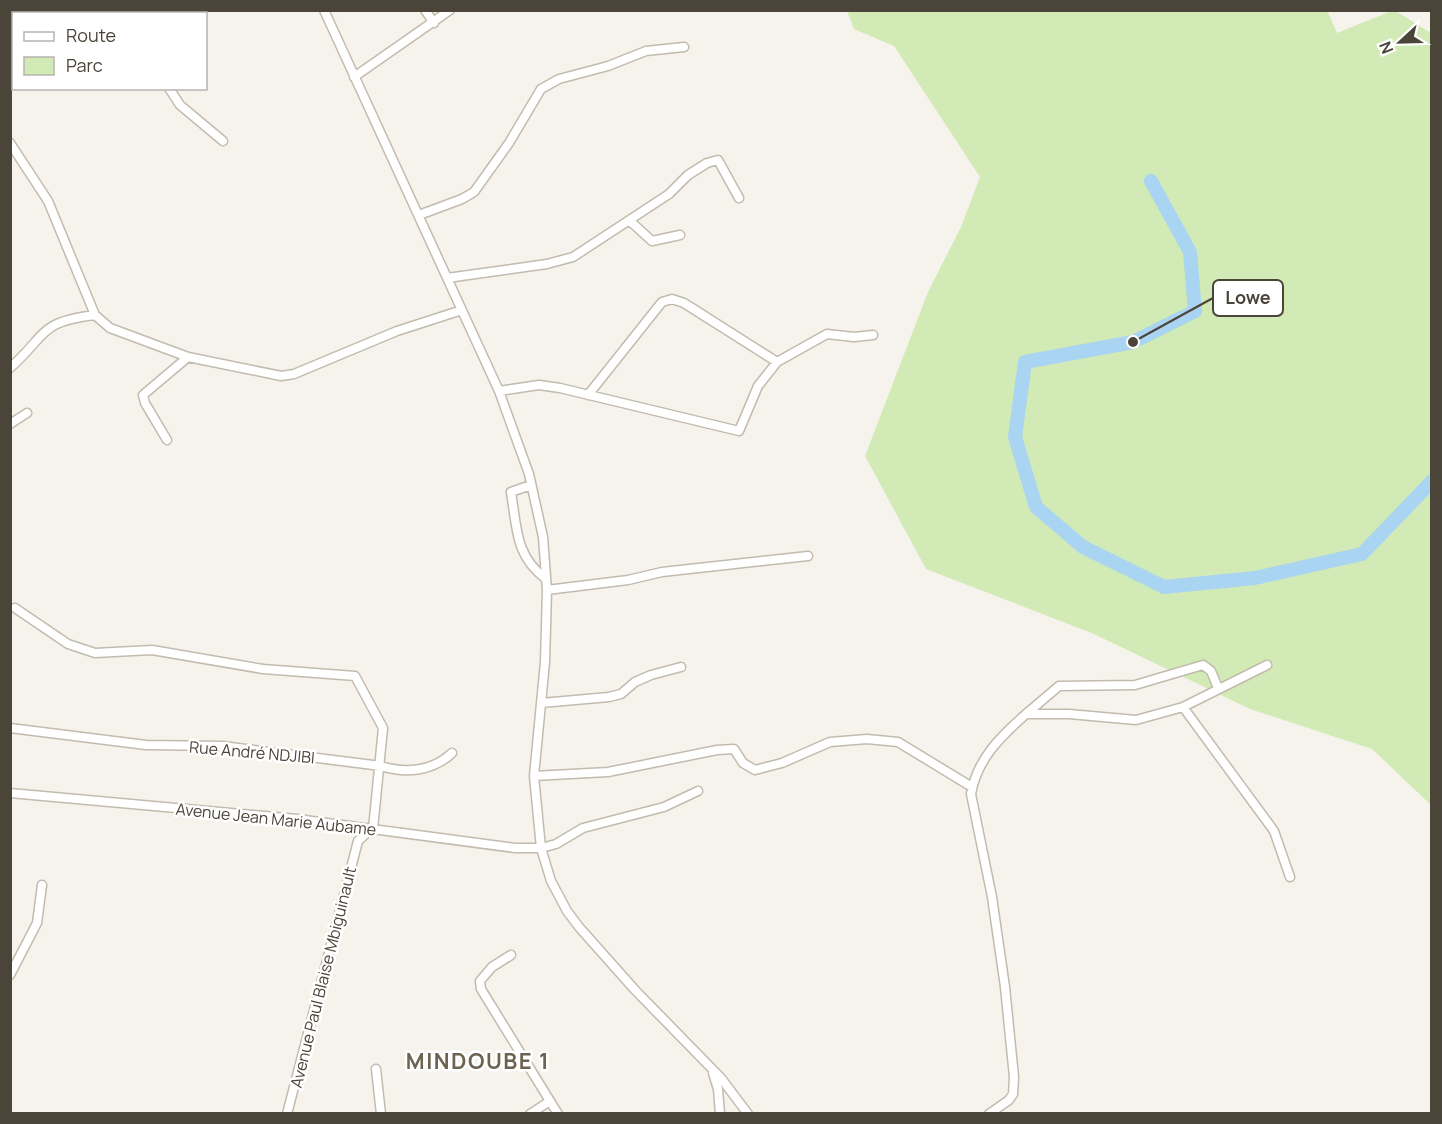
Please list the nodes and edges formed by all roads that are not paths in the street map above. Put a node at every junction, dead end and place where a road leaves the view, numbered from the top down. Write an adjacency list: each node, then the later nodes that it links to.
1 (324, 10): 6 (street)
2 (425, 10): 4 (street)
3 (450, 10): 4 (street)
4 (434, 23): 6 (street)
5 (684, 47): 11 (street)
6 (354, 76): 11 (street)
7 (170, 90): 8 (street)
8 (224, 141)
9 (10, 143): 16 (street)
10 (739, 198): 12 (street)
11 (419, 215): 14 (street)
12 (630, 221): 13 (street); 14 (street)
13 (680, 235)
14 (447, 278): 15 (street)
15 (462, 310): 18 (street); 21 (street)
16 (95, 315): 18 (street); 20 (street)
17 (873, 335): 19 (street)
18 (188, 357): 25 (street)
19 (777, 362): 22 (street); 22 (street)
20 (10, 368)
21 (499, 391): 22 (street); 26 (street)
22 (588, 395)
23 (27, 413): 24 (street)
24 (10, 424)
25 (167, 440)
26 (531, 485): 28 (street); 28 (street)
27 (808, 556): 29 (street)
28 (546, 579): 29 (street)
29 (547, 590): 34 (street)
30 (15, 608): 39 (street)
31 (1267, 665): 33 (street)
32 (681, 667): 34 (street)
33 (1218, 688): 35 (street); 36 (street)
34 (541, 703): 40 (street)
35 (1183, 707): 36 (street); 48 (street)
36 (1026, 714): 41 (street)
37 (10, 728): 39 (street, Rue André NDJIBI)
38 (452, 753): 39 (street, Rue André NDJIBI)
39 (381, 766): 45 (street)
40 (534, 776): 41 (street); 47 (street)
41 (972, 787): 62 (street)
42 (698, 791): 47 (street)
43 (10, 793): 44 (street, Avenue Jean Marie Aubame)
44 (348, 826): 45 (street, Avenue Jean Marie Aubame); 46 (street)
45 (372, 829): 46 (street); 47 (street, Avenue Jean Marie Aubame)
46 (358, 841): 57 (street, Avenue Paul Blaise Mbiguinault)
47 (541, 848): 52 (street)
48 (1290, 877)
49 (42, 885): 51 (street)
50 (512, 955): 55 (street)
51 (10, 975)
52 (710, 1065): 54 (street); 56 (street)
53 (376, 1069): 58 (street)
54 (738, 1099): 56 (street); 61 (street)
55 (550, 1101): 59 (street); 60 (street)
56 (720, 1112)
57 (287, 1113)
58 (381, 1113)
59 (530, 1113)
60 (558, 1113)
61 (748, 1113)
62 (989, 1113)

